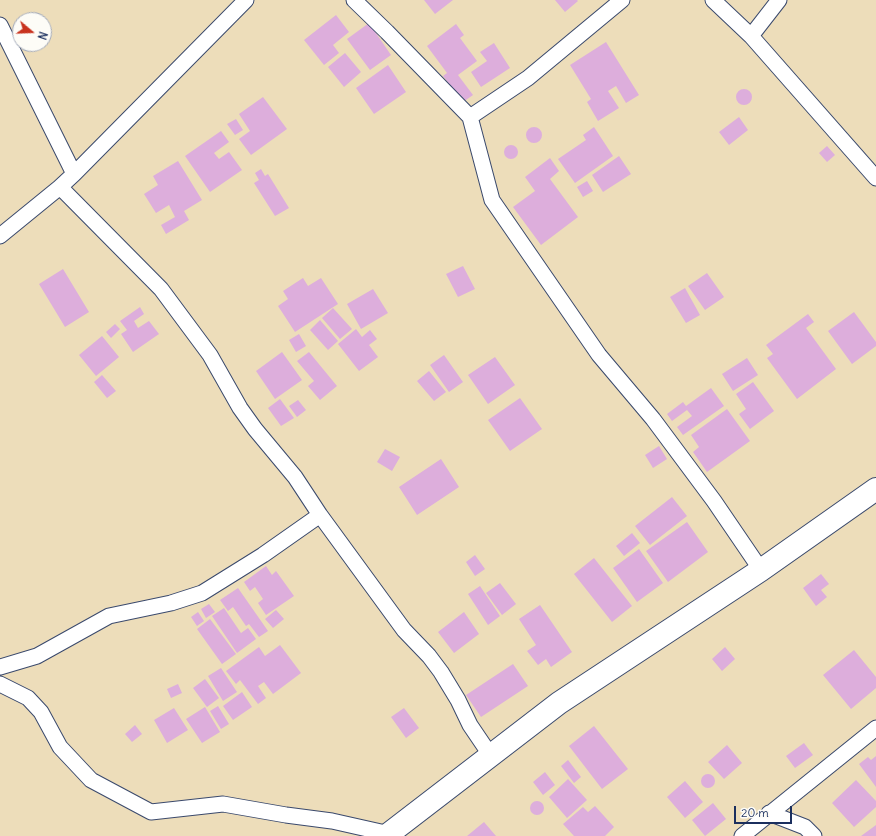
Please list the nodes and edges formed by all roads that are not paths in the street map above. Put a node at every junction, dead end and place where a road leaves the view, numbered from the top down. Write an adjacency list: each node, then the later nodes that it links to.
1 (246, 0): 9 (street)
2 (354, 0): 8 (street)
3 (622, 0): 8 (street)
4 (713, 0): 7 (street)
5 (779, 0): 7 (street)
6 (0, 25): 9 (street)
7 (751, 36): 10 (street)
8 (470, 117): 15 (street)
9 (74, 174): 11 (street)
10 (876, 178)
11 (60, 187): 12 (street); 14 (street)
12 (0, 236)
13 (876, 489): 15 (main road)
14 (320, 515): 16 (street); 19 (street)
15 (761, 570): 19 (main road)
16 (0, 667)
17 (0, 684): 21 (street)
18 (876, 728): 20 (street)
19 (491, 756): 21 (main road)
20 (769, 814): 22 (street); 23 (street)
21 (388, 835)
22 (742, 836)
23 (814, 836)

